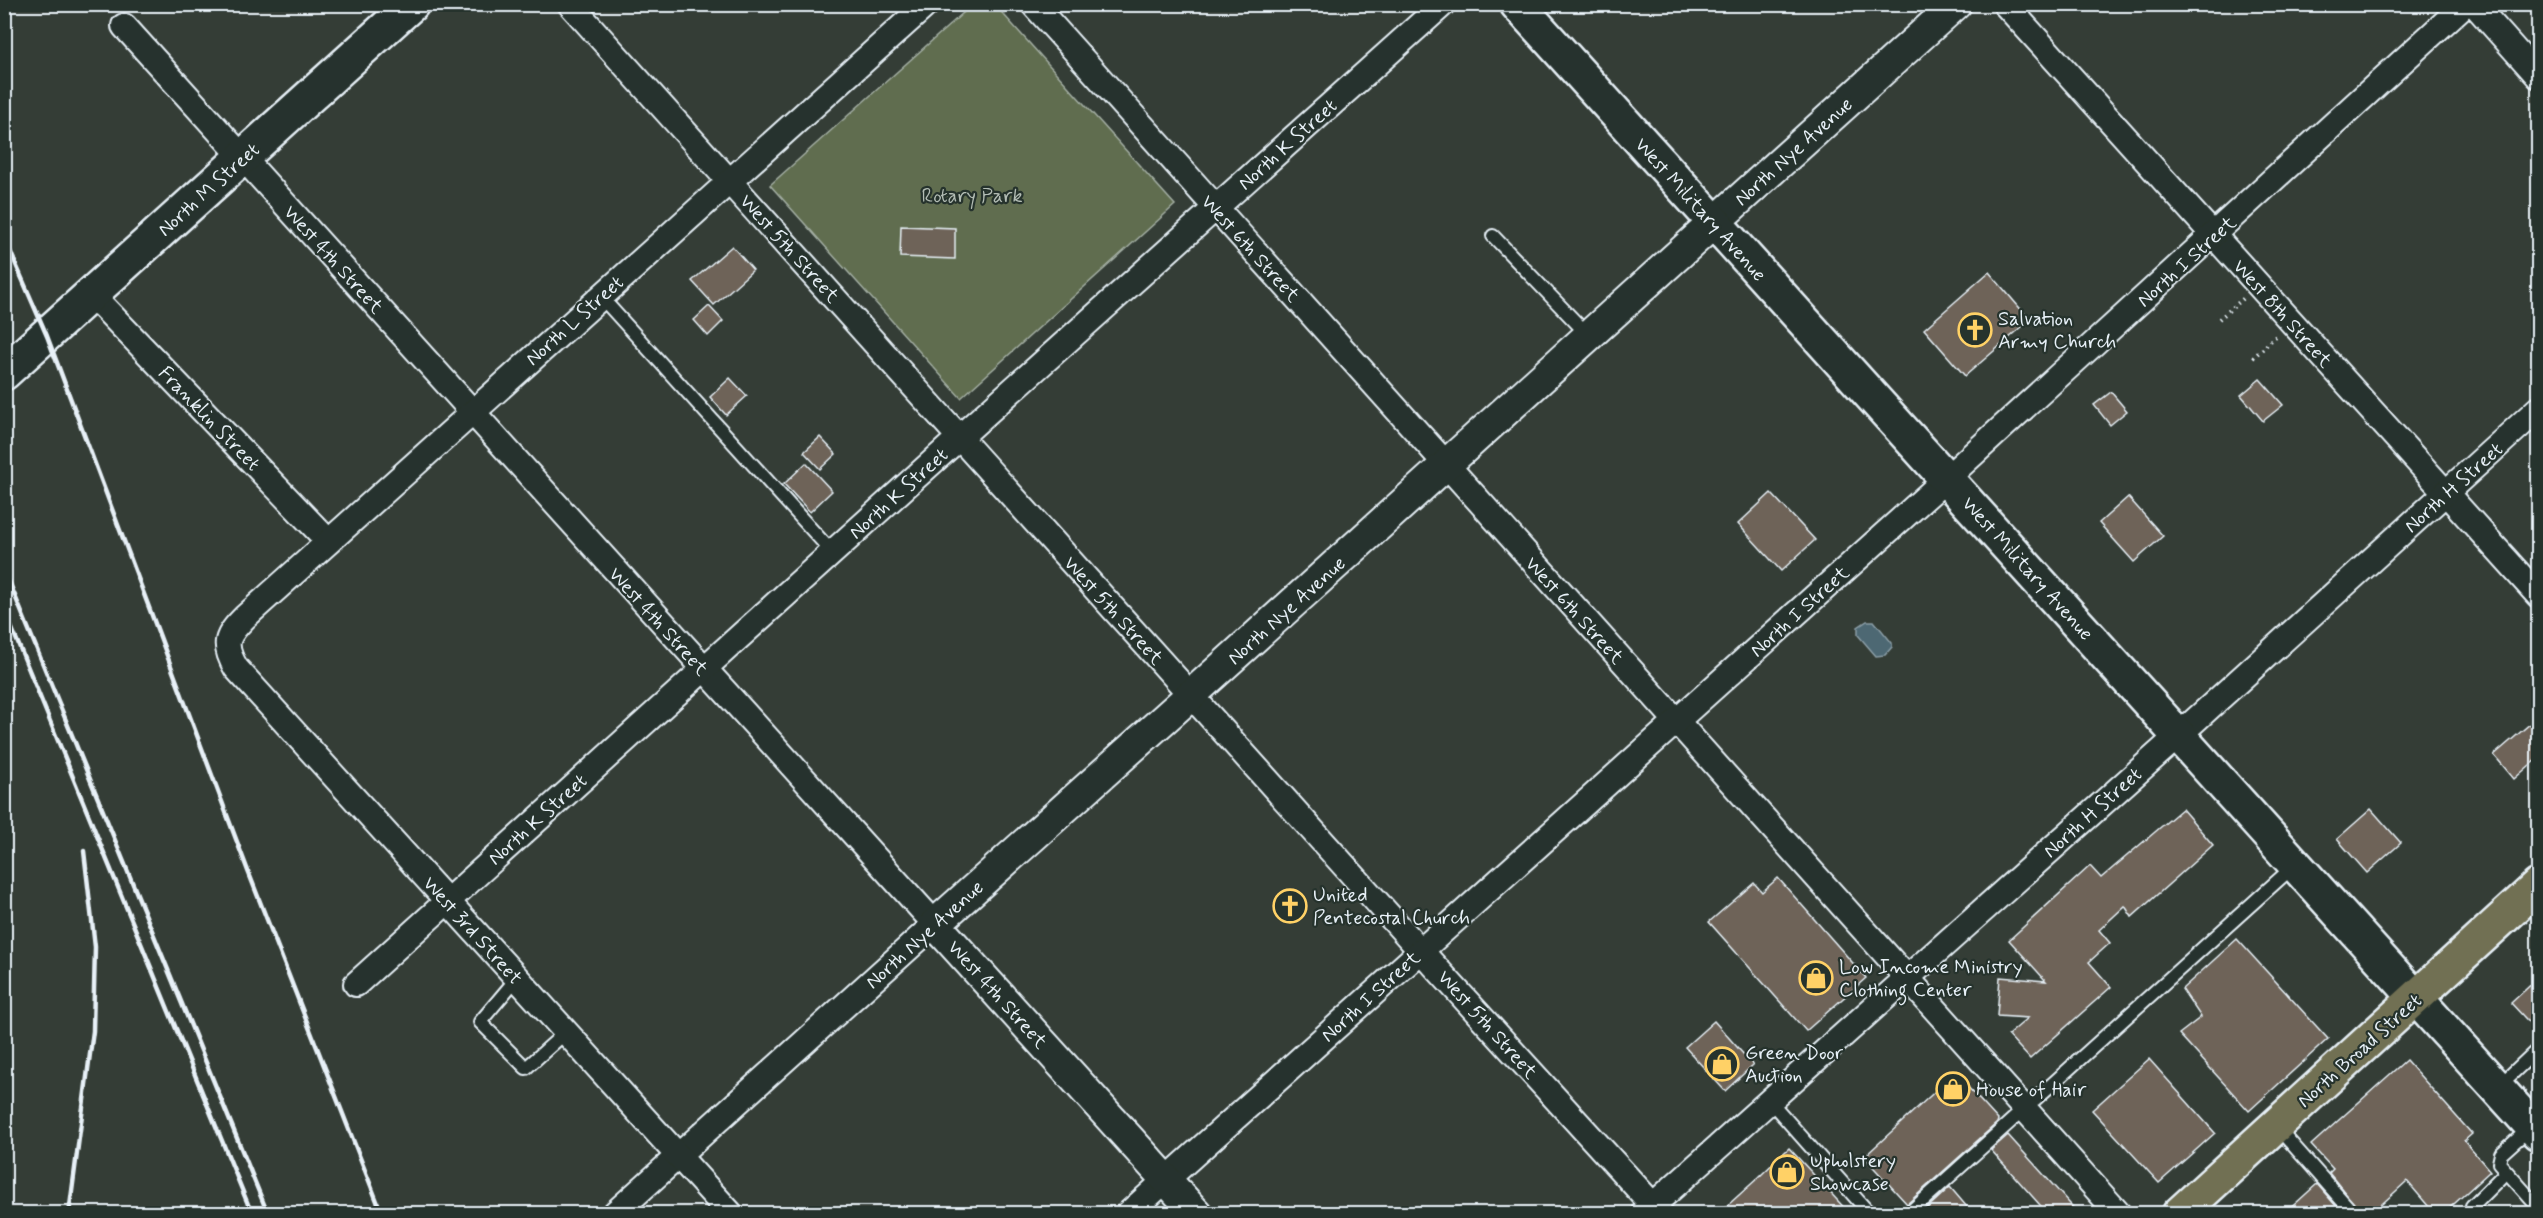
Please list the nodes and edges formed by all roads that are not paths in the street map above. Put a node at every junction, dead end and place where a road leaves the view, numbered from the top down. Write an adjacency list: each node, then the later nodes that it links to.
1 (412, 4): 13 (main road, North M Street)
2 (570, 4): 14 (street, West 5th Street)
3 (927, 4): 14 (street, North L Street)
4 (1033, 4): 15 (street, West 6th Street)
5 (1443, 4): 15 (street, North K Street)
6 (1517, 4): 16 (main road, West Military Avenue)
7 (1956, 4): 16 (street, North Nye Avenue)
8 (2005, 4): 18 (street, West 8th Street)
9 (2465, 4): 18 (street, North I Street)
10 (2474, 4): 12 (street)
11 (124, 26): 13 (street, West 4th Street)
12 (2538, 76)
13 (243, 158): 19 (main road, North M Street); 24 (street, West 4th Street)
14 (730, 182): 20 (street, North L Street); 25 (street, West 5th Street)
15 (1216, 208): 25 (street, North K Street); 26 (street, West 6th Street)
16 (1714, 223): 21 (street, North Nye Avenue); 27 (main road, West Military Avenue)
17 (1493, 236): 21 (lane)
18 (2213, 236): 27 (street, North I Street); 28 (street, West 8th Street)
19 (91, 294): 22 (main road, North M Street); 29 (street, Franklin Street)
20 (601, 297): 24 (street, North L Street); 30 (lane)
21 (1589, 336): 26 (street, North Nye Avenue)
22 (4, 374)
23 (2538, 409): 28 (street, North H Street)
24 (471, 412): 29 (street, North L Street); 33 (street, West 4th Street)
25 (960, 437): 30 (street, North K Street); 34 (street, West 5th Street)
26 (1446, 466): 34 (street, North Nye Avenue); 35 (street, West 6th Street)
27 (1947, 478): 35 (street, North I Street); 36 (main road, West Military Avenue)
28 (2446, 493): 31 (street, West 8th Street); 36 (street, North H Street)
29 (328, 541): 32 (street, North L Street)
30 (832, 552): 33 (street, North K Street)
31 (2538, 595)
32 (227, 640): 39 (street, West 3rd Street)
33 (703, 669): 39 (street, North K Street); 40 (street, West 4th Street)
34 (1191, 695): 40 (street, North Nye Avenue); 41 (street, West 5th Street)
35 (1677, 722): 41 (street, North I Street); 42 (street, West 6th Street)
36 (2179, 735): 37 (main road, West Military Avenue); 42 (street, North H Street)
37 (2297, 864): 45 (main road, West Military Avenue); 50 (lane)
38 (2538, 886): 45 (main road, North Broad Street)
39 (447, 900): 43 (street, West 3rd Street); 44 (street, North K Street)
40 (935, 924): 53 (street, North Nye Avenue); 55 (street, West 4th Street)
41 (1421, 951): 55 (street, North I Street); 57 (street, West 5th Street)
42 (1906, 976): 49 (street, North H Street); 50 (street, West 6th Street)
43 (517, 978): 46 (street, West 3rd Street); 46 (lane)
44 (356, 984)
45 (2417, 998): 48 (main road, West Military Avenue); 51 (main road, North Broad Street)
46 (567, 1032): 53 (street, West 3rd Street)
47 (2538, 1049): 48 (lane)
48 (2497, 1088): 52 (main road, West Military Avenue)
49 (1769, 1100): 57 (street, North H Street); 62 (lane)
50 (2026, 1109): 63 (lane); 64 (street, West 6th Street)
51 (2276, 1126): 65 (main road, North Broad Street); 66 (lane)
52 (2536, 1126): 54 (lane)
53 (679, 1156): 58 (street, North Nye Avenue); 59 (street, West 3rd Street)
54 (2506, 1172): 56 (lane); 67 (lane)
55 (1166, 1179): 60 (street, North I Street); 61 (street, West 4th Street)
56 (2538, 1207)
57 (1652, 1211)
58 (614, 1214)
59 (730, 1214)
60 (1128, 1214)
61 (1197, 1214)
62 (1870, 1214)
63 (1908, 1214)
64 (2119, 1214)
65 (2179, 1214)
66 (2354, 1214)
67 (2479, 1214)

